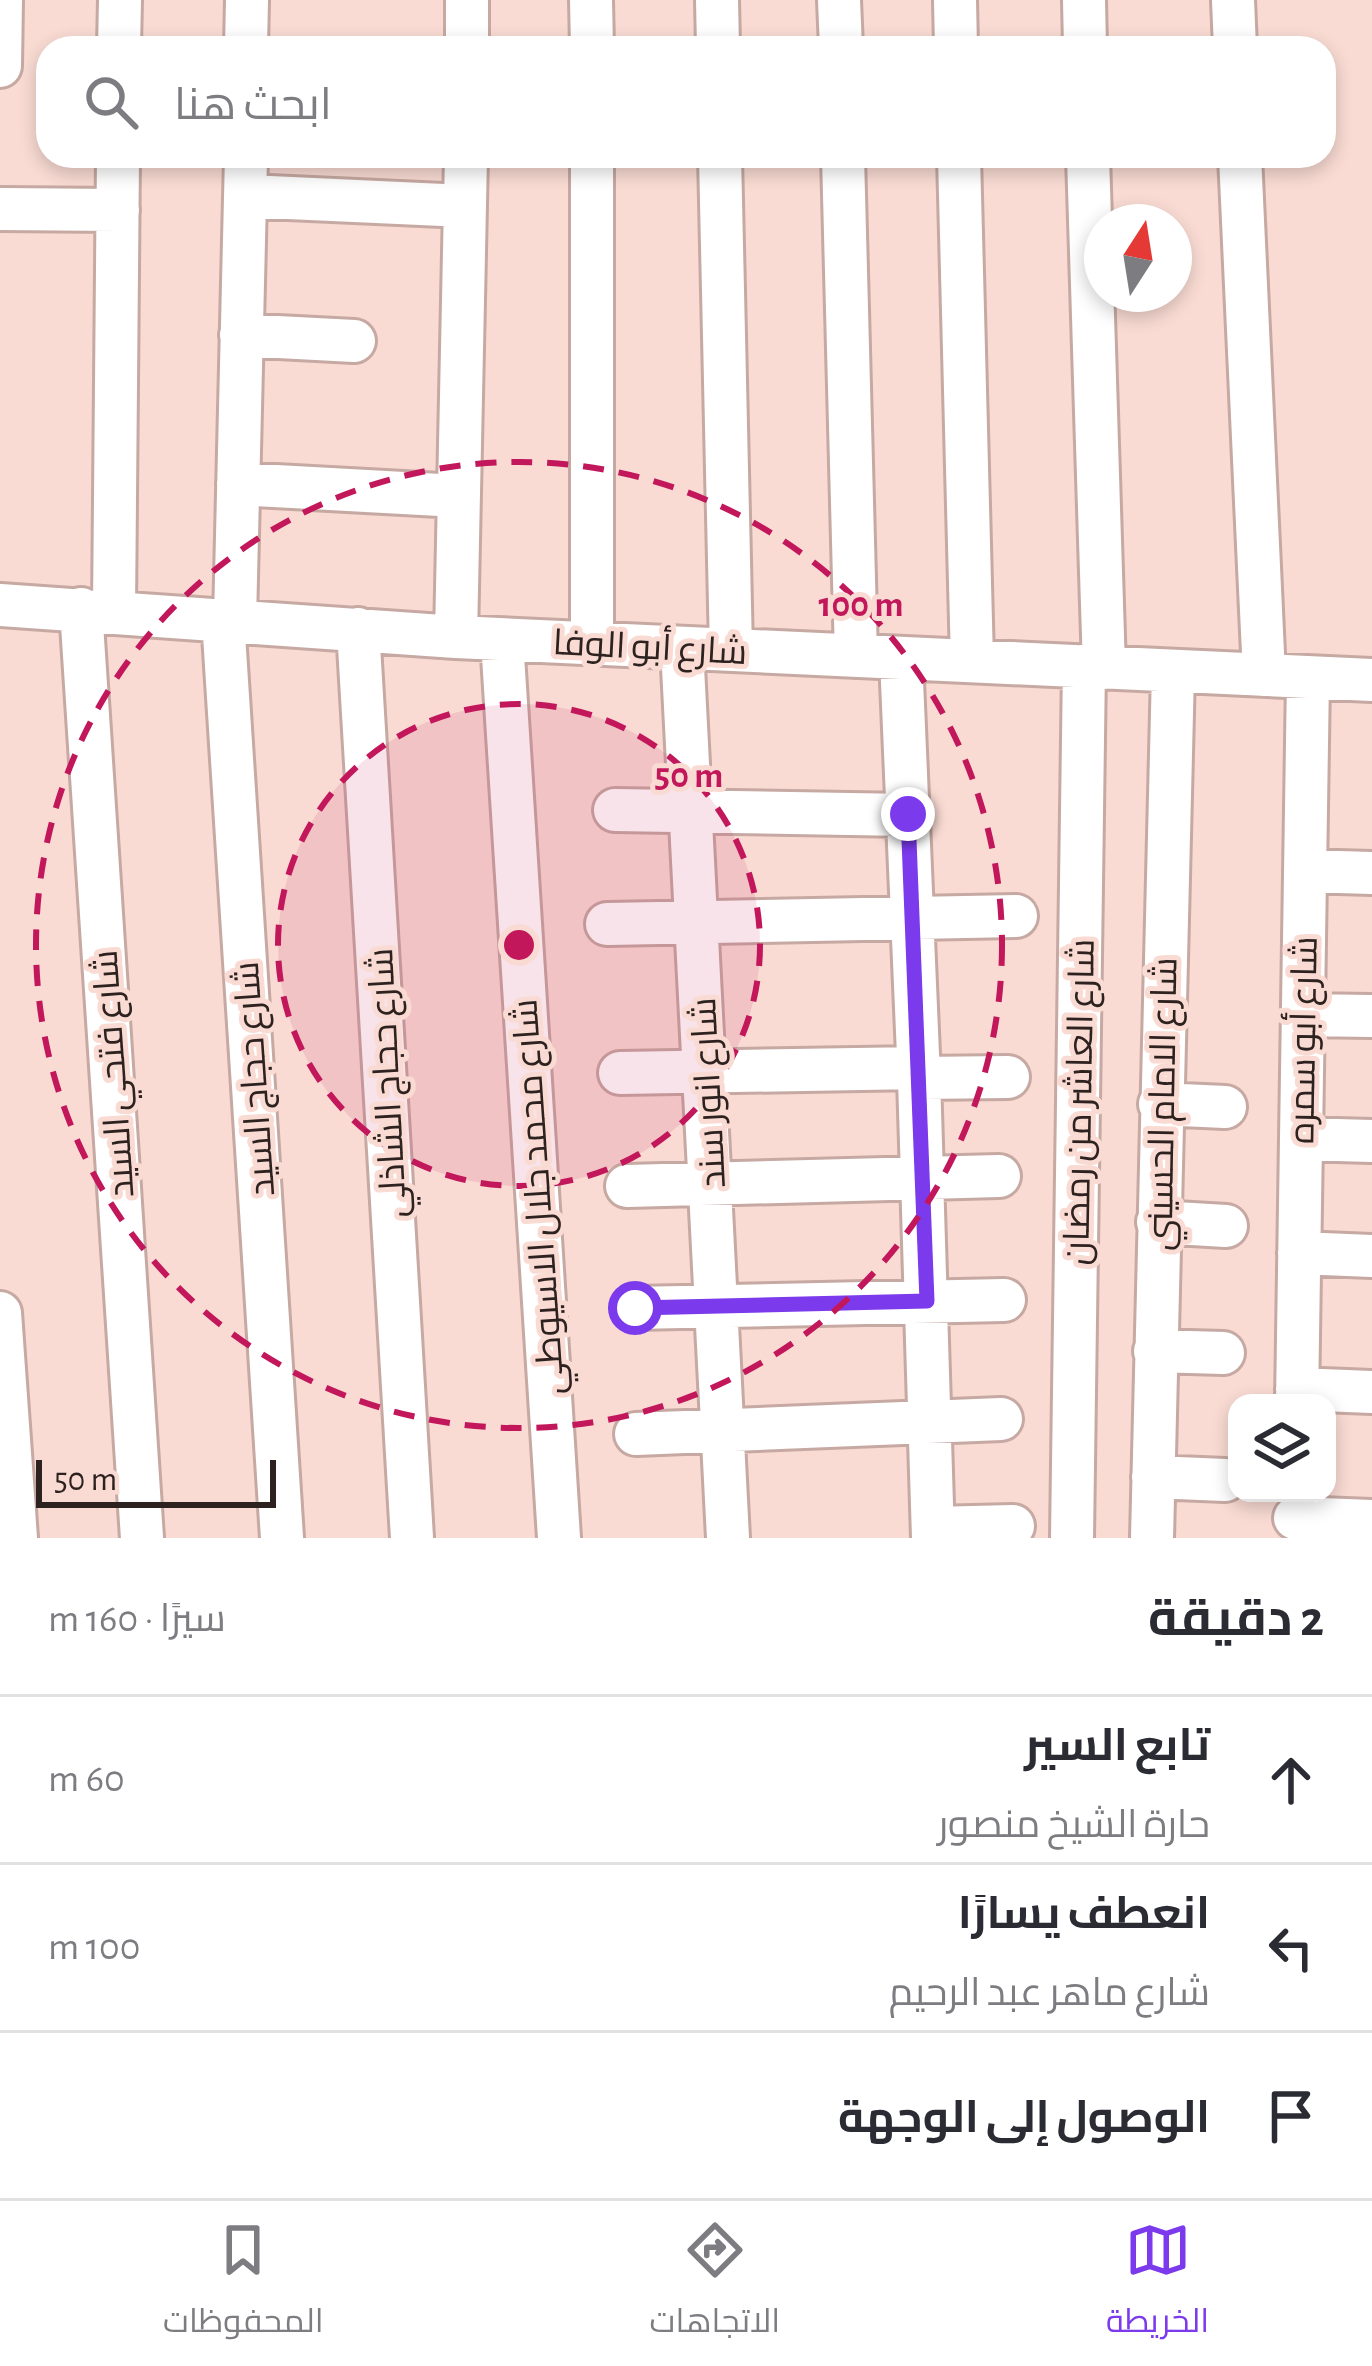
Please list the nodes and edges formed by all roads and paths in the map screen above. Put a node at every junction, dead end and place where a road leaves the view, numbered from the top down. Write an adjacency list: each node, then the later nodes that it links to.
1 (1, 0): 20 (street)
2 (120, 0): 11 (street)
3 (247, 0): 12 (street)
4 (467, 0): 13 (street)
5 (592, 0): 14 (street)
6 (717, 0): 15 (street)
7 (839, 0): 16 (street)
8 (955, 0): 17 (street)
9 (1084, 0): 18 (street)
10 (1233, 0): 19 (street)
11 (119, 36)
12 (246, 36)
13 (466, 36)
14 (592, 36)
15 (718, 36)
16 (840, 36)
17 (956, 36)
18 (1085, 36)
19 (1234, 36)
20 (0, 66)
21 (118, 168): 32 (street, شارع فتحي السيد)
22 (466, 168): 30 (street)
23 (592, 168): 43 (street)
24 (720, 168): 45 (street)
25 (843, 168): 46 (street)
26 (959, 168): 48 (street)
27 (1088, 168): 49 (street, شارع العاشر من رمضان)
28 (1241, 168): 51 (street)
29 (246, 176): 30 (street); 33 (street, شارع حجاج السيد)
30 (465, 206): 36 (street)
31 (0, 208): 32 (street)
32 (118, 210): 38 (street, شارع فتحي السيد)
33 (241, 334): 34 (street); 35 (street, شارع حجاج السيد)
34 (354, 340)
35 (238, 484): 36 (street); 39 (street, شارع حجاج السيد)
36 (458, 496): 41 (street)
37 (0, 605): 38 (street, شارع أبو الوفا)
38 (97, 610): 39 (street, شارع أبو الوفا); 102 (street, شارع فتحي السيد)
39 (229, 620): 40 (street, شارع أبو الوفا); 103 (street, شارع حجاج السيد)
40 (358, 629): 41 (street, شارع أبو الوفا); 104 (street, شارع حجاج الشاذلي)
41 (456, 638): 42 (street, شارع أبو الوفا)
42 (502, 640): 43 (street, شارع أبو الوفا); 105 (street, شارع محمد جلال الاسيوطي)
43 (592, 644): 44 (street, شارع أبو الوفا)
44 (682, 648): 45 (street, شارع أبو الوفا); 55 (street, شارع انور سند)
45 (731, 650): 46 (street, شارع أبو الوفا)
46 (856, 656): 47 (street, شارع أبو الوفا)
47 (901, 658): 48 (street, شارع أبو الوفا); 56 (street)
48 (972, 661): 49 (street, شارع أبو الوفا)
49 (1094, 667): 50 (street, شارع أبو الوفا); 107 (street, شارع العاشر من رمضان)
50 (1173, 671): 51 (street, شارع أبو الوفا); 69 (street, شارع الامام الحسيني)
51 (1264, 675): 52 (street, شارع أبو الوفا)
52 (1308, 677): 53 (street, شارع أبو الوفا); 57 (street, شارع أبو سمره)
53 (1372, 680)
54 (615, 810): 55 (street)
55 (691, 811): 56 (street); 61 (street, شارع انور سند)
56 (908, 814): 60 (street)
57 (1305, 871): 58 (street); 63 (street, شارع أبو سمره)
58 (1372, 873)
59 (1016, 916): 60 (street)
60 (912, 918): 61 (street); 67 (street)
61 (698, 922): 62 (street); 65 (street, شارع انور سند)
62 (607, 923)
63 (1303, 1015): 64 (street); 71 (street, شارع أبو سمره)
64 (1372, 1016)
65 (705, 1072): 66 (street); 67 (street); 75 (street, شارع انور سند)
66 (620, 1073)
67 (919, 1073): 68 (street); 74 (street)
68 (1008, 1077)
69 (1160, 1104): 70 (street); 77 (street, شارع الامام الحسيني)
70 (1225, 1107)
71 (1301, 1139): 72 (street); 79 (street, شارع أبو سمره)
72 (1372, 1141)
73 (998, 1176): 74 (street)
74 (923, 1178): 75 (street); 82 (street)
75 (712, 1184): 76 (street); 83 (street, شارع انور سند)
76 (627, 1186)
77 (1158, 1222): 78 (street); 86 (street, شارع الامام الحسيني)
78 (1226, 1226)
79 (1299, 1253): 80 (street); 89 (street, شارع أبو سمره)
80 (1372, 1256)
81 (1004, 1300): 82 (street)
82 (927, 1301): 83 (street); 92 (street)
83 (717, 1306): 84 (street); 93 (street, شارع انور سند)
84 (635, 1308)
85 (0, 1313): 101 (street)
86 (1155, 1351): 87 (street); 95 (street, شارع الامام الحسيني)
87 (1223, 1353)
88 (1372, 1392): 90 (street)
89 (1297, 1394)
90 (1334, 1394)
91 (1001, 1419): 92 (street)
92 (931, 1421): 93 (street); 100 (street)
93 (723, 1430): 94 (street); 106 (street, شارع انور سند)
94 (636, 1434)
95 (1153, 1477): 96 (street); 108 (street, شارع الامام الحسيني)
96 (1225, 1480)
97 (1295, 1517): 98 (street)
98 (1372, 1521)
99 (1013, 1526): 100 (street)
100 (933, 1533)
101 (16, 1538)
102 (142, 1538)
103 (283, 1538)
104 (412, 1538)
105 (559, 1538)
106 (728, 1538)
107 (1072, 1538)
108 (1152, 1538)

